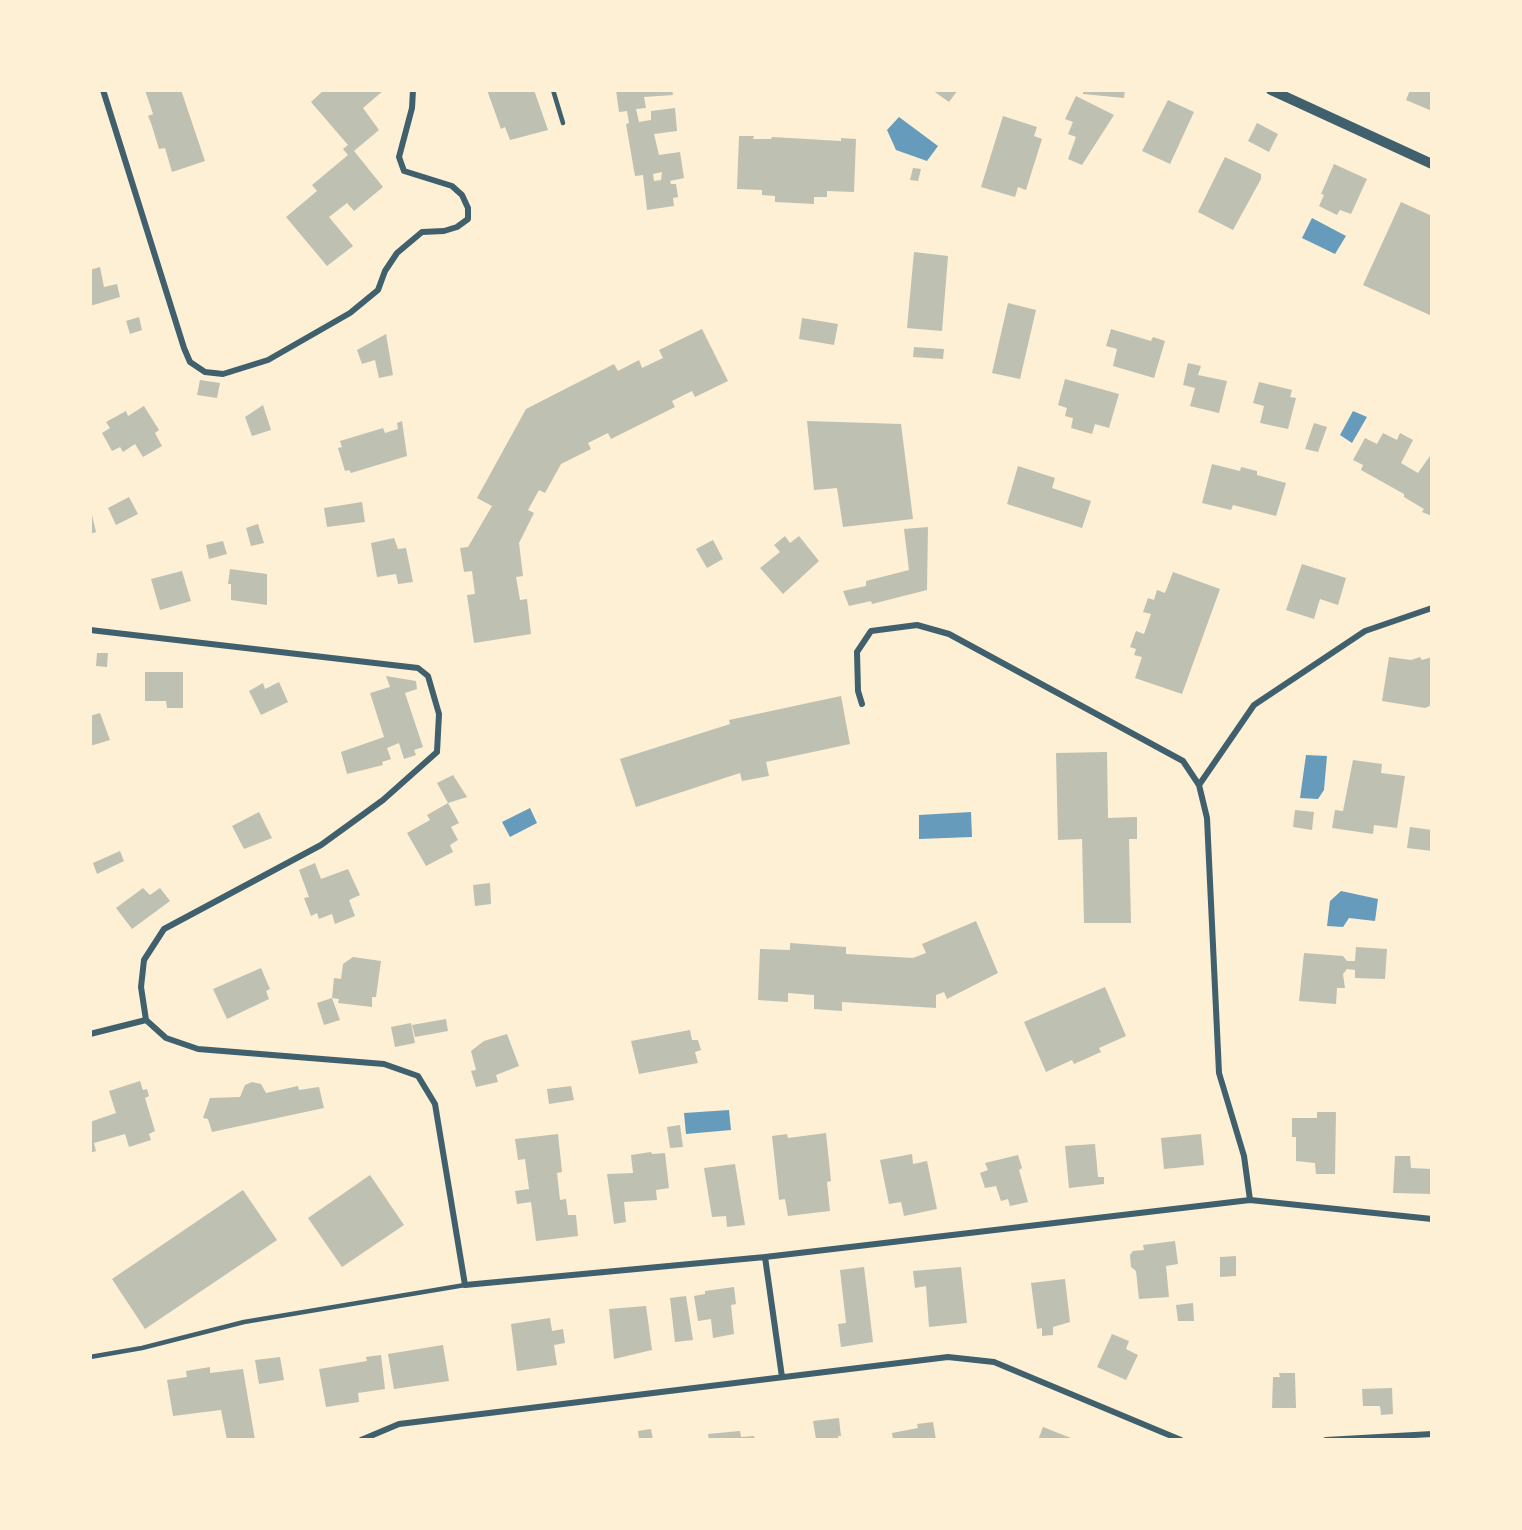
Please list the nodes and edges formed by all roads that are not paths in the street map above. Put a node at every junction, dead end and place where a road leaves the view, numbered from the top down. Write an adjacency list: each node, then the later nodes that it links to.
1 (103, 90): 2 (street)
2 (413, 90)
3 (553, 90): 5 (lane)
4 (1271, 90): 6 (street)
5 (563, 123)
6 (1432, 164)
7 (1432, 608): 10 (street)
8 (90, 630): 11 (street)
9 (862, 704): 10 (street)
10 (1199, 785): 13 (street)
11 (146, 1020): 12 (street); 16 (street)
12 (90, 1034)
13 (1251, 1200): 14 (street); 15 (street)
14 (1432, 1220)
15 (765, 1257): 16 (street); 18 (street)
16 (465, 1285): 17 (lane)
17 (90, 1357)
18 (782, 1377): 20 (street); 21 (street)
19 (1432, 1434): 22 (street)
20 (361, 1440)
21 (1181, 1440)
22 (1326, 1440)

